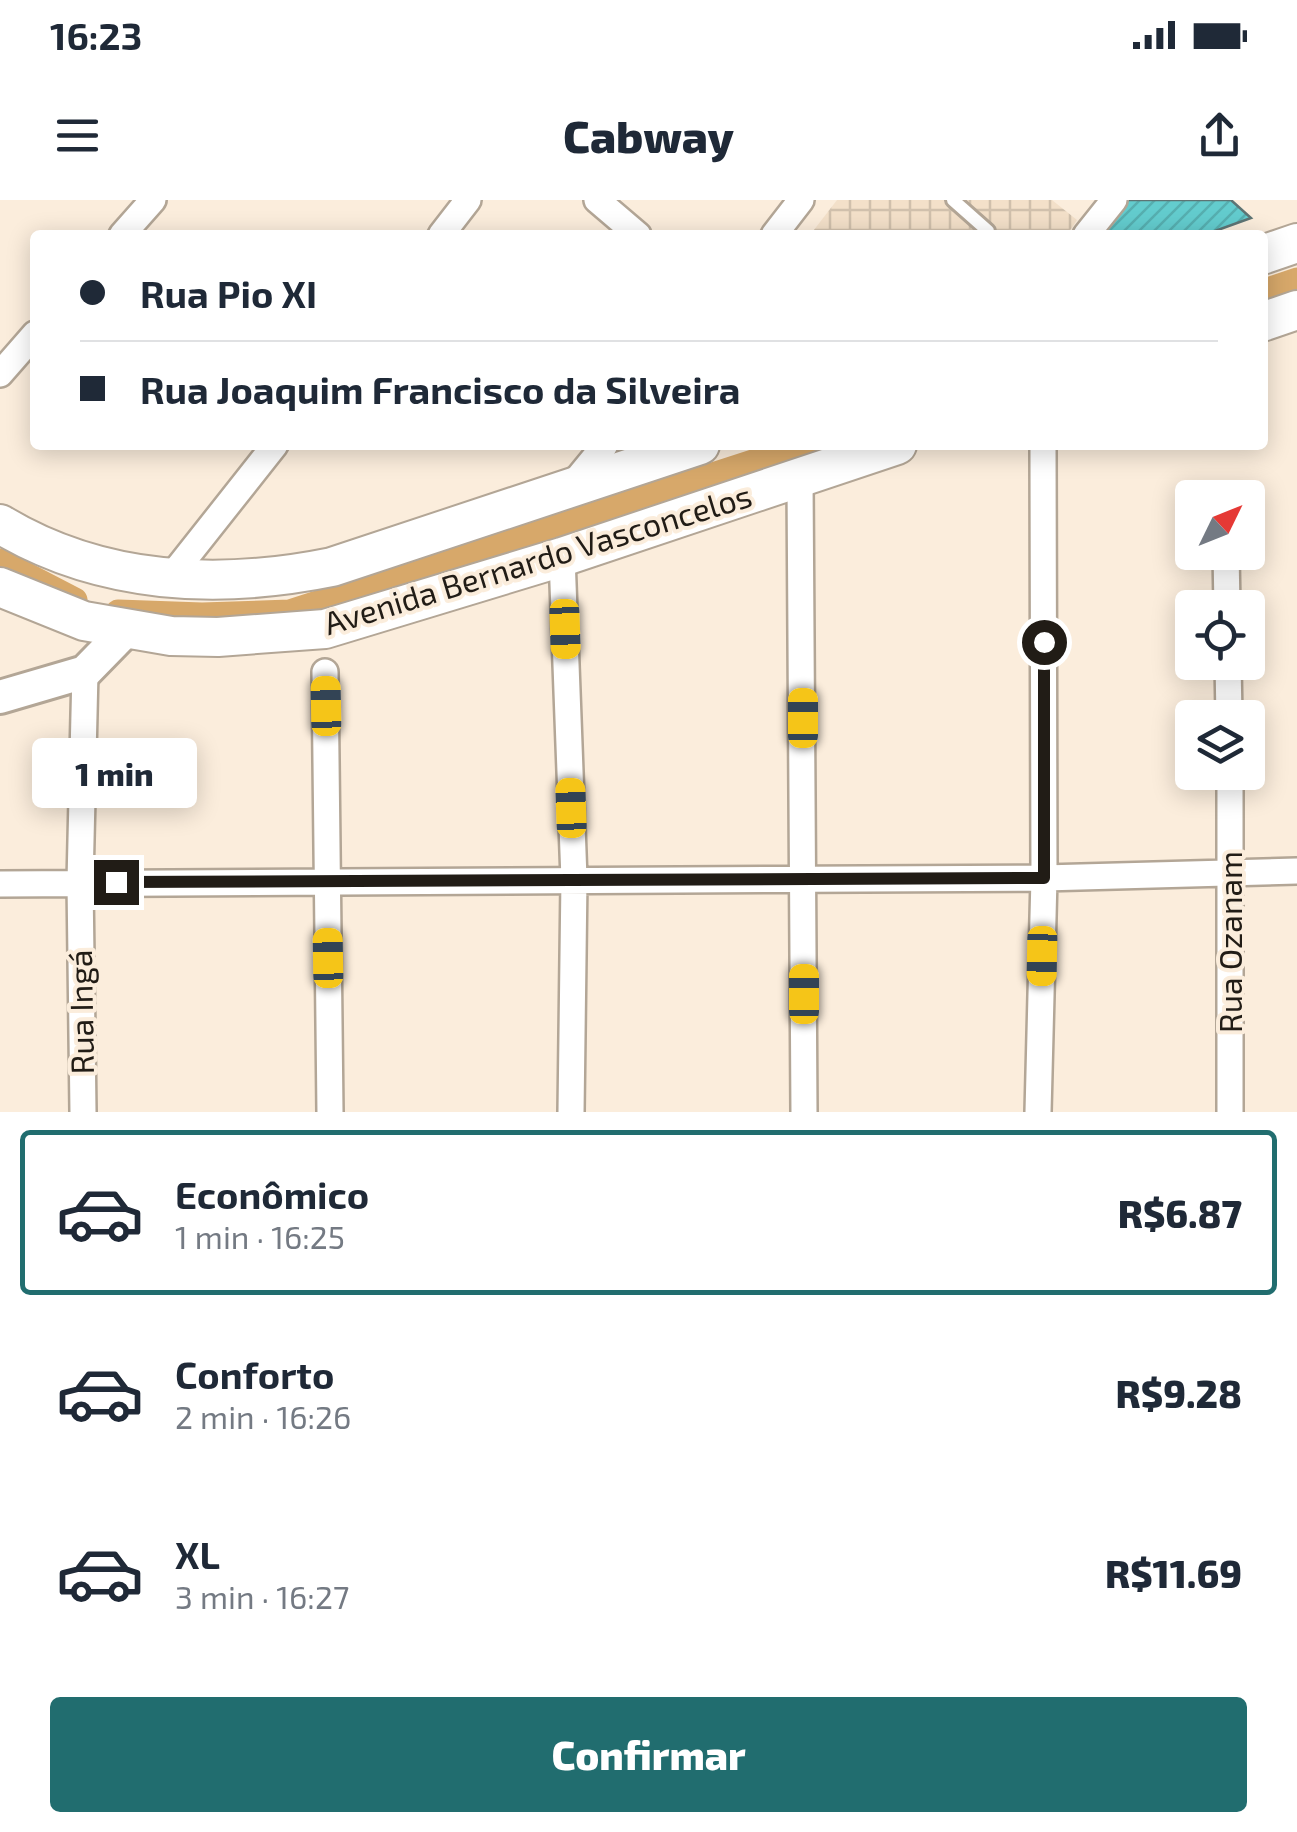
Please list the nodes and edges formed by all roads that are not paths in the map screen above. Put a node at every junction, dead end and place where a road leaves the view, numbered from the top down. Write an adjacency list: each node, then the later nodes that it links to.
1 (153, 200): 7 (street)
2 (468, 200): 8 (street)
3 (597, 200): 9 (street)
4 (801, 200): 10 (street)
5 (953, 200): 11 (lane)
6 (1114, 200): 12 (street)
7 (126, 230)
8 (445, 230)
9 (632, 230)
10 (778, 230)
11 (987, 230)
12 (1090, 230)
13 (1297, 243): 14 (main road)
14 (1268, 253)
15 (1297, 310): 16 (main road)
16 (1268, 320)
17 (30, 340): 18 (street)
18 (0, 374)
19 (270, 450): 28 (street)
20 (601, 450): 25 (street)
21 (685, 450): 25 (main road, Avenida Bernardo Vasconcelos)
22 (883, 450): 24 (main road, Avenida Bernardo Vasconcelos)
23 (1043, 450): 38 (street)
24 (800, 479): 27 (main road, Avenida Bernardo Vasconcelos); 37 (street)
25 (570, 488): 28 (main road, Avenida Bernardo Vasconcelos)
26 (0, 524): 28 (main road, Avenida Bernardo Vasconcelos)
27 (562, 557): 30 (main road, Avenida Bernardo Vasconcelos); 39 (street)
28 (169, 578)
29 (0, 588): 30 (main road, Avenida Bernardo Vasconcelos)
30 (128, 630): 31 (street)
31 (85, 672): 33 (street); 41 (street, Rua Ingá)
32 (325, 672): 40 (street)
33 (0, 697)
34 (1230, 790): 36 (street, Rua Ozanam)
35 (1297, 871): 36 (street)
36 (1232, 872): 38 (street); 48 (street, Rua Ozanam)
37 (805, 877): 38 (street); 39 (street); 46 (street)
38 (1044, 878): 47 (street)
39 (574, 879): 40 (street); 45 (street)
40 (327, 881): 41 (street); 44 (street)
41 (80, 882): 42 (street); 43 (street, Rua Ingá)
42 (0, 884)
43 (84, 1112)
44 (330, 1112)
45 (572, 1112)
46 (804, 1112)
47 (1038, 1112)
48 (1230, 1112)

